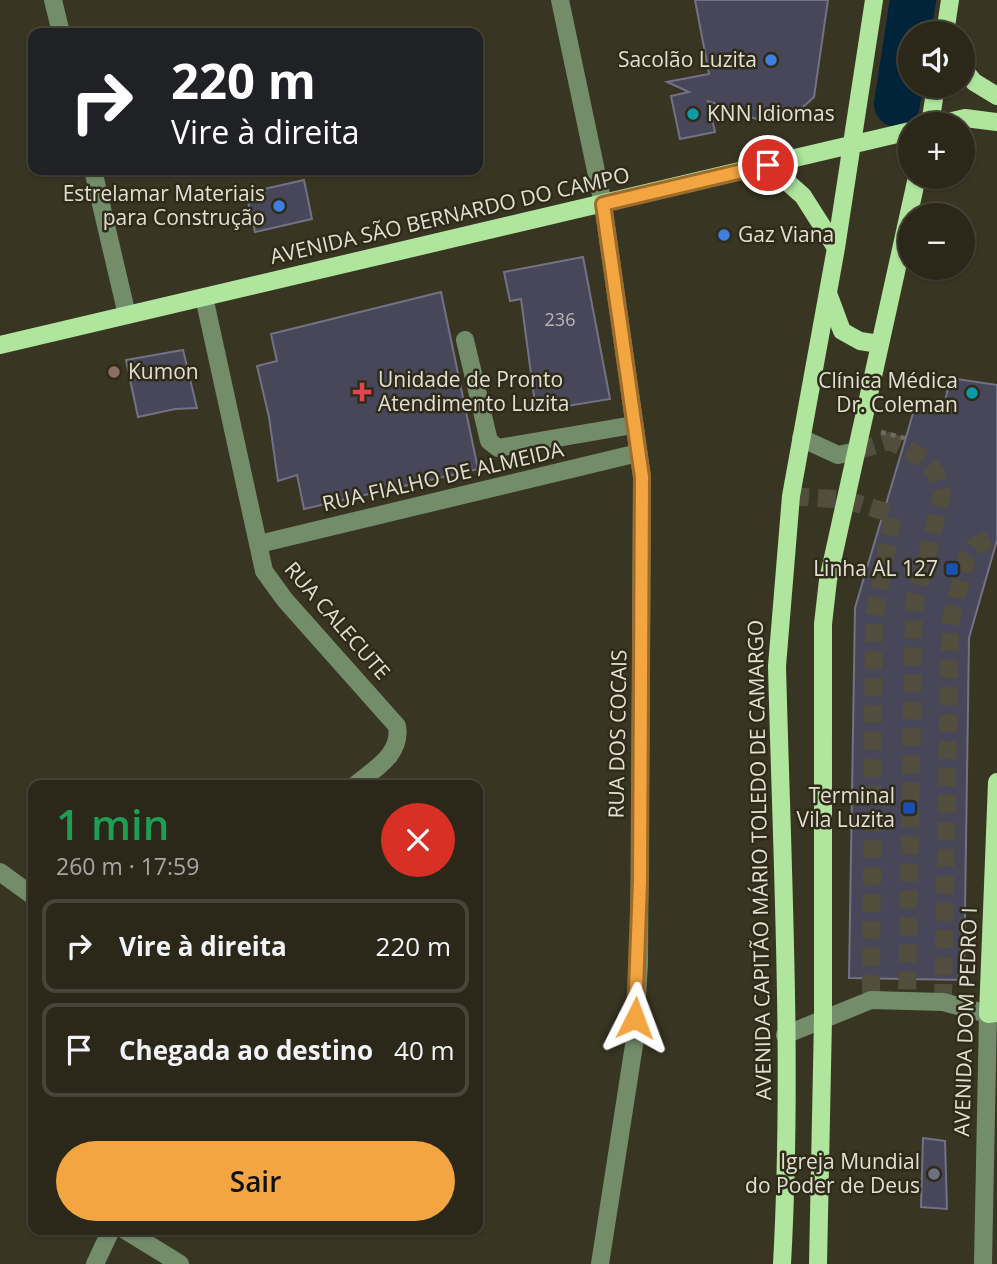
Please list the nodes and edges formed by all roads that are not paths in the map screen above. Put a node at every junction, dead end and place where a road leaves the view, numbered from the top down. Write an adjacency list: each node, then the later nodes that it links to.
1 (53, 0): 6 (street)
2 (560, 0): 16 (street, RUA DOS COCAIS)
3 (874, 0): 12 (main road, AVENIDA CAPITÃO MÁRIO TOLEDO DE CAMARGO)
4 (950, 0): 5 (main road)
5 (947, 21)
6 (60, 28)
7 (975, 83): 8 (main road)
8 (997, 96)
9 (975, 119): 10 (main road)
10 (997, 122)
11 (898, 134): 12 (main road, AVENIDA SÃO BERNARDO DO CAMPO)
12 (852, 145): 13 (main road, AVENIDA SÃO BERNARDO DO CAMPO); 17 (main road, AVENIDA CAPITÃO MÁRIO TOLEDO DE CAMARGO)
13 (768, 165): 16 (main road, AVENIDA SÃO BERNARDO DO CAMPO); 17 (main road)
14 (94, 175): 20 (street)
15 (914, 189): 22 (main road)
16 (603, 204): 19 (main road, AVENIDA SÃO BERNARDO DO CAMPO); 24 (street, RUA DOS COCAIS)
17 (836, 248): 18 (main road, AVENIDA CAPITÃO MÁRIO TOLEDO DE CAMARGO)
18 (828, 292): 22 (main road); 25 (main road, AVENIDA CAPITÃO MÁRIO TOLEDO DE CAMARGO)
19 (204, 297): 20 (main road, AVENIDA SÃO BERNARDO DO CAMPO); 28 (street, RUA CALECUTE)
20 (127, 315): 23 (main road, AVENIDA SÃO BERNARDO DO CAMPO)
21 (465, 340): 24 (street)
22 (879, 344): 26 (main road)
23 (0, 345)
24 (633, 425): 27 (street, RUA DOS COCAIS)
25 (801, 438): 26 (street); 35 (main road, AVENIDA CAPITÃO MÁRIO TOLEDO DE CAMARGO)
26 (857, 451): 34 (main road)
27 (638, 453): 28 (street, RUA FIALHO DE ALMEIDA); 40 (street, RUA DOS COCAIS)
28 (259, 544): 29 (street, RUA CALECUTE)
29 (361, 780)
30 (997, 782): 33 (main road, AVENIDA DOM PEDRO I)
31 (0, 872): 32 (street)
32 (28, 892)
33 (993, 1014): 34 (street); 43 (street, AVENIDA DOM PEDRO I)
34 (823, 1019): 35 (street); 42 (main road)
35 (785, 1035): 41 (main road, AVENIDA CAPITÃO MÁRIO TOLEDO DE CAMARGO)
36 (109, 1235): 38 (street)
37 (133, 1235): 39 (street)
38 (95, 1264)
39 (180, 1264)
40 (600, 1264)
41 (782, 1264)
42 (818, 1264)
43 (983, 1264)

